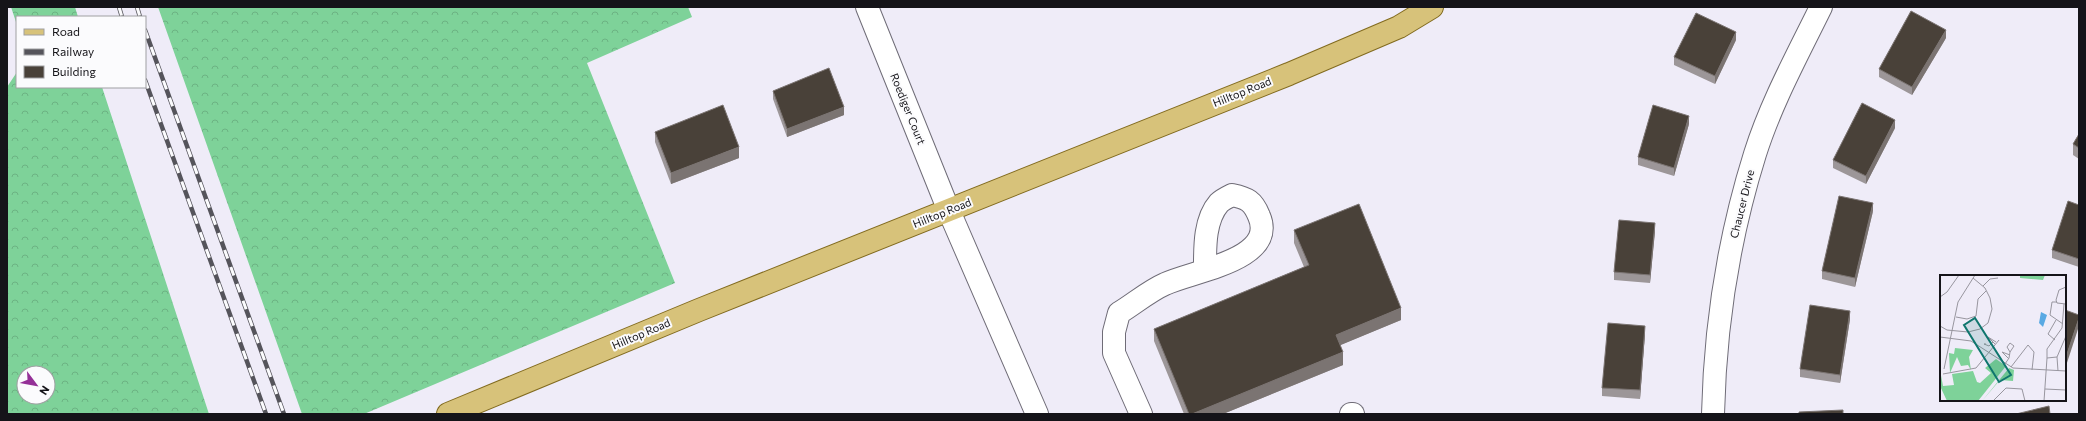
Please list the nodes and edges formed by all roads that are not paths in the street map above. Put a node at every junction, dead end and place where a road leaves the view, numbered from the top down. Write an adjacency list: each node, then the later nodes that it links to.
1 (867, 7): 4 (street, Roediger Court)
2 (1432, 7): 4 (main road, Hilltop Road)
3 (1821, 7): 9 (street, Chaucer Drive)
4 (949, 211): 6 (main road, Hilltop Road); 7 (street, Roediger Court)
5 (1205, 270): 8 (street)
6 (448, 414)
7 (1037, 414)
8 (1141, 414)
9 (1713, 414)

